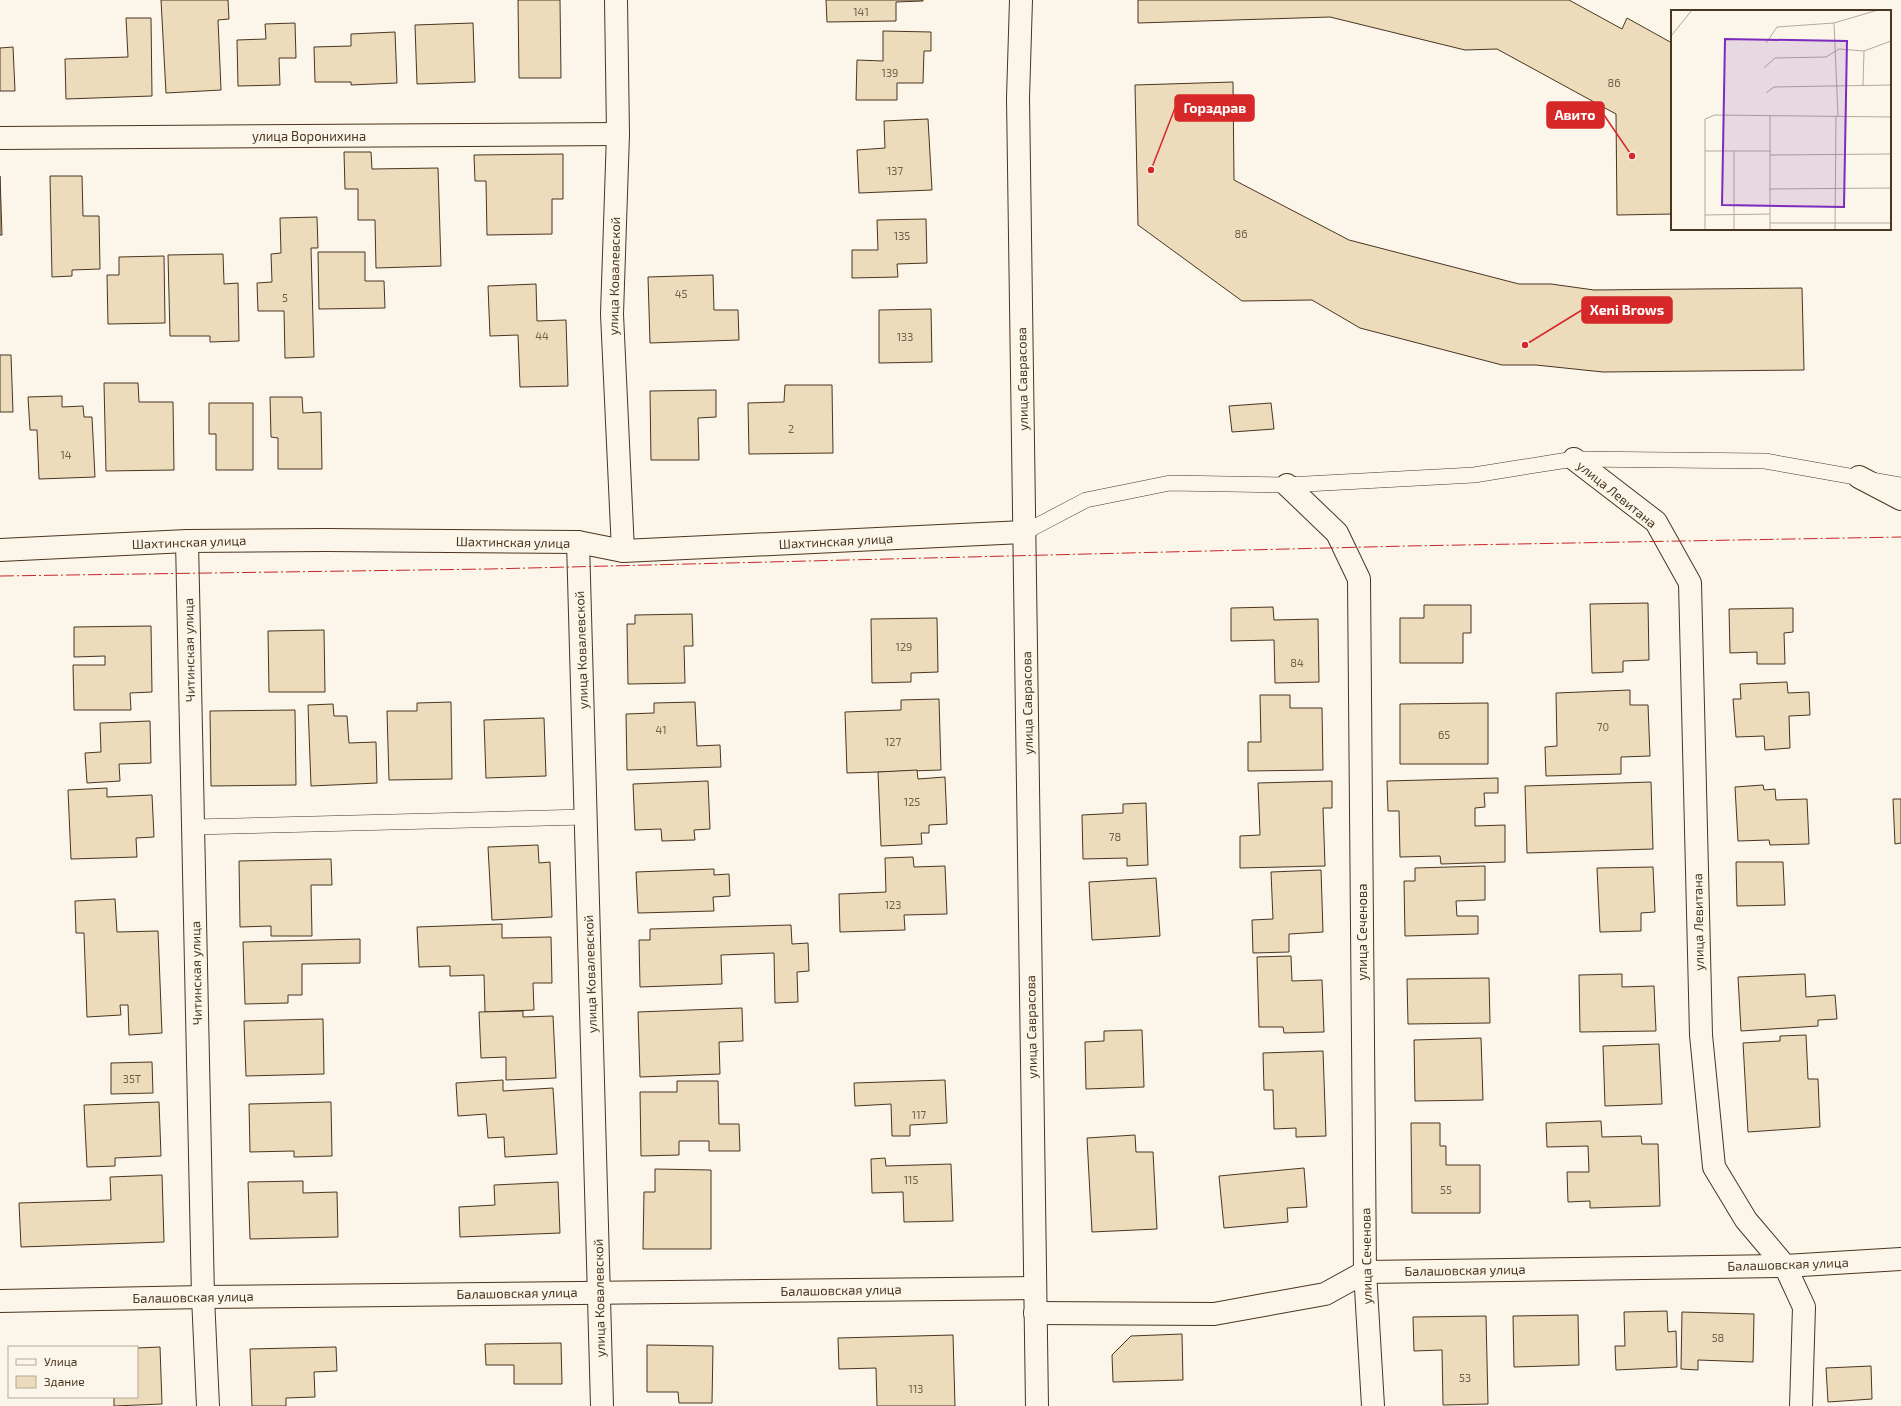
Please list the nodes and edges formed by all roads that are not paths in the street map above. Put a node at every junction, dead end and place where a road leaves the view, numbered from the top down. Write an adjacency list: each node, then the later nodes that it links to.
1 (616, 0): 3 (street, улица Ковалевской)
2 (1021, 0): 10 (street, улица Саврасова)
3 (618, 134): 4 (street, улица Воронихина); 14 (street, улица Ковалевской)
4 (0, 138)
5 (1574, 459): 6 (lane); 7 (lane); 18 (street, улица Левитана)
6 (1859, 477): 8 (lane); 9 (street)
7 (1287, 485): 10 (lane); 19 (street, улица Сеченова)
8 (1901, 485)
9 (1901, 499)
10 (1025, 532): 14 (street, Шахтинская улица); 20 (street, улица Саврасова)
11 (187, 541): 12 (street, Шахтинская улица); 13 (street, Шахтинская улица); 16 (street, Читинская улица)
12 (578, 542): 14 (street, Шахтинская улица); 15 (street, улица Ковалевской)
13 (0, 550)
14 (623, 551)
15 (585, 817): 16 (lane); 21 (street, улица Ковалевской)
16 (193, 827): 22 (street, Читинская улица)
17 (1901, 1259): 18 (street, Балашовская улица)
18 (1785, 1266): 19 (street, Балашовская улица); 29 (street, улица Левитана)
19 (1365, 1272): 24 (street, Балашовская улица); 28 (street, улица Сеченова)
20 (1035, 1288): 21 (street, Балашовская улица); 24 (street, улица Саврасова)
21 (599, 1293): 22 (street, Балашовская улица); 26 (street, улица Ковалевской)
22 (203, 1297): 23 (street, Балашовская улица); 25 (street, Читинская улица)
23 (0, 1301)
24 (1035, 1313): 27 (street, улица Саврасова)
25 (208, 1406)
26 (602, 1406)
27 (1037, 1406)
28 (1373, 1406)
29 (1801, 1406)

